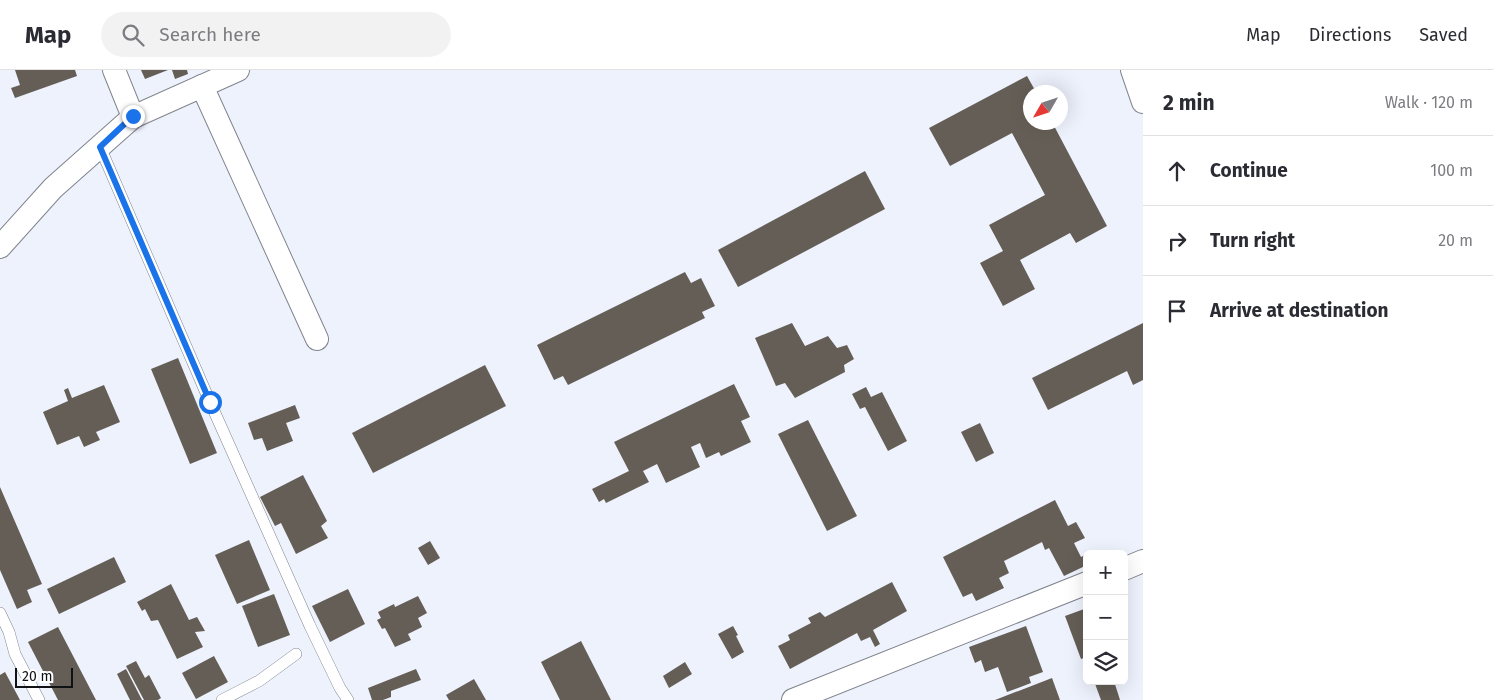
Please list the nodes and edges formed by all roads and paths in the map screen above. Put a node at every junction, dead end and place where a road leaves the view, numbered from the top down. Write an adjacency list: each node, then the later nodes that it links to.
1 (114, 70): 6 (street)
2 (238, 70): 4 (street)
3 (1132, 70): 5 (street)
4 (202, 86): 6 (street); 9 (street)
5 (1143, 102)
6 (133, 116): 7 (street)
7 (100, 147): 8 (street); 17 (lane)
8 (0, 247)
9 (316, 339)
10 (1143, 561): 11 (street)
11 (1128, 567)
12 (1083, 585): 18 (street)
13 (0, 613): 15 (lane)
14 (296, 654): 16 (lane)
15 (38, 700)
16 (222, 700)
17 (348, 700)
18 (793, 700)

